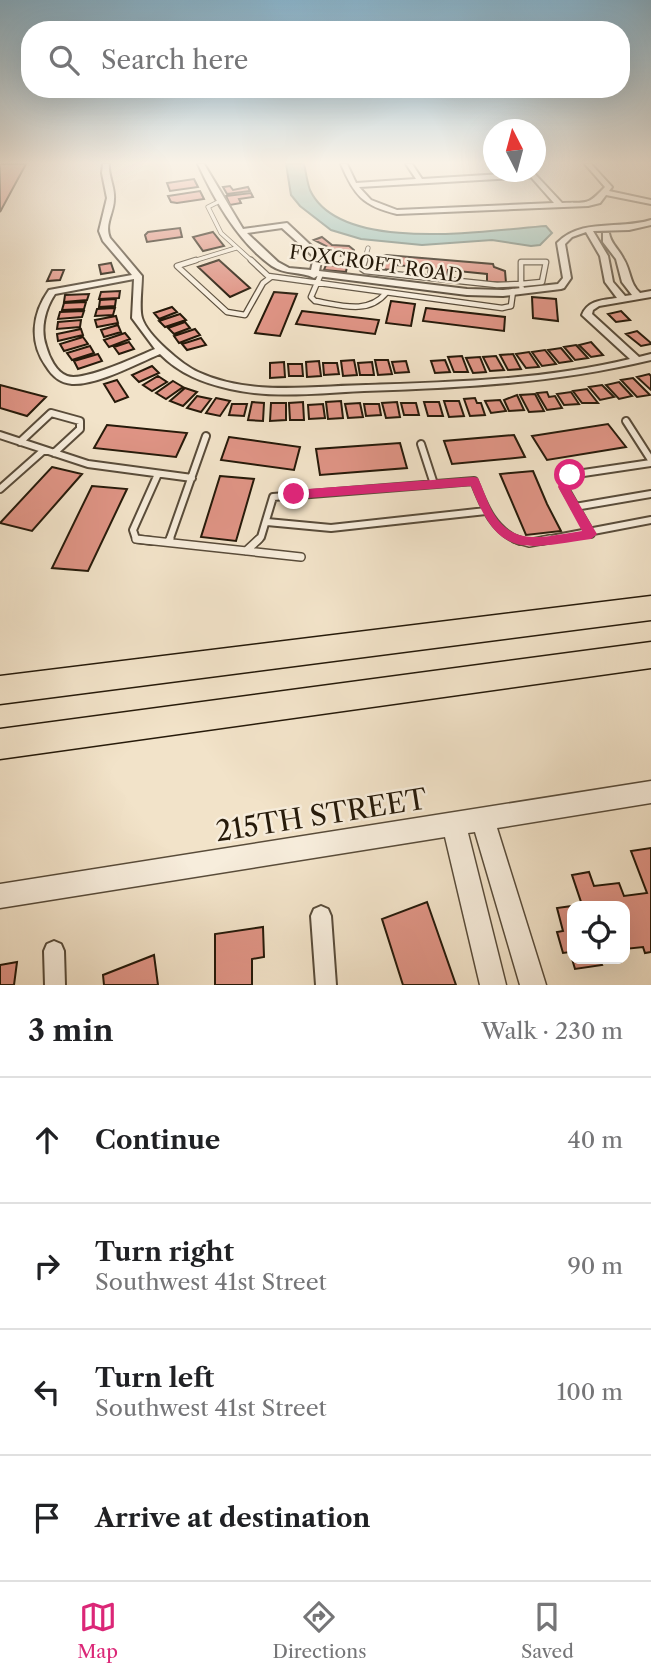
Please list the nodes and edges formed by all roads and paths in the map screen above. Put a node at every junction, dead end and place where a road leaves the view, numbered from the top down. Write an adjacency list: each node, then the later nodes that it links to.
1 (108, 210): 15 (street)
2 (209, 210): 11 (lane)
3 (228, 210): 8 (street, FOXCROFT ROAD)
4 (386, 210): 5 (street)
5 (454, 210)
6 (651, 222): 9 (street)
7 (651, 230): 10 (street)
8 (241, 232): 17 (street, FOXCROFT ROAD); 17 (street)
9 (589, 233): 10 (street); 13 (street); 21 (street, FOXCROFT ROAD)
10 (606, 235): 14 (street)
11 (236, 248): 16 (lane); 16 (lane)
12 (368, 248): 18 (lane)
13 (608, 267): 14 (street); 27 (street)
14 (623, 269): 26 (street)
15 (138, 276): 23 (street); 29 (street)
16 (271, 277): 17 (lane)
17 (317, 278): 20 (street, FOXCROFT ROAD); 24 (lane); 24 (lane)
18 (431, 278): 19 (lane); 20 (lane)
19 (446, 279): 21 (lane); 22 (lane)
20 (429, 288): 22 (street, FOXCROFT ROAD)
21 (519, 289): 21 (lane); 22 (street, FOXCROFT ROAD); 24 (lane)
22 (444, 290)
23 (52, 292): 29 (street)
24 (386, 293)
25 (651, 294): 26 (street)
26 (637, 295): 27 (street)
27 (622, 298): 28 (street)
28 (587, 315): 31 (street)
29 (163, 349): 31 (street)
30 (651, 357): 31 (street)
31 (638, 360)
32 (626, 421): 39 (lane)
33 (0, 435): 35 (lane)
34 (206, 436): 41 (lane)
35 (20, 442): 37 (lane); 38 (lane)
36 (421, 444): 42 (lane)
37 (44, 450): 38 (lane); 43 (lane)
38 (54, 453): 40 (lane)
39 (651, 461): 45 (lane)
40 (158, 474): 41 (lane); 50 (lane)
41 (192, 478): 50 (lane)
42 (434, 484): 46 (lane); 48 (lane)
43 (0, 489)
44 (651, 494): 45 (lane)
45 (575, 508): 49 (lane)
46 (486, 511): 48 (lane); 49 (lane)
47 (651, 520): 49 (lane)
48 (267, 522): 51 (lane)
49 (591, 534)
50 (169, 542): 51 (lane)
51 (246, 551): 52 (lane)
52 (301, 556)
53 (651, 608): 55 (highway)
54 (651, 654): 56 (highway)
55 (0, 690)
56 (0, 744)
57 (651, 792): 58 (street, 215TH STREET)
58 (483, 820): 59 (street, 215TH STREET); 66 (street)
59 (454, 825): 60 (street, 215TH STREET); 65 (street)
60 (0, 896)
61 (321, 916): 64 (street)
62 (54, 951): 63 (street)
63 (55, 985)
64 (326, 985)
65 (493, 985)
66 (533, 985)

